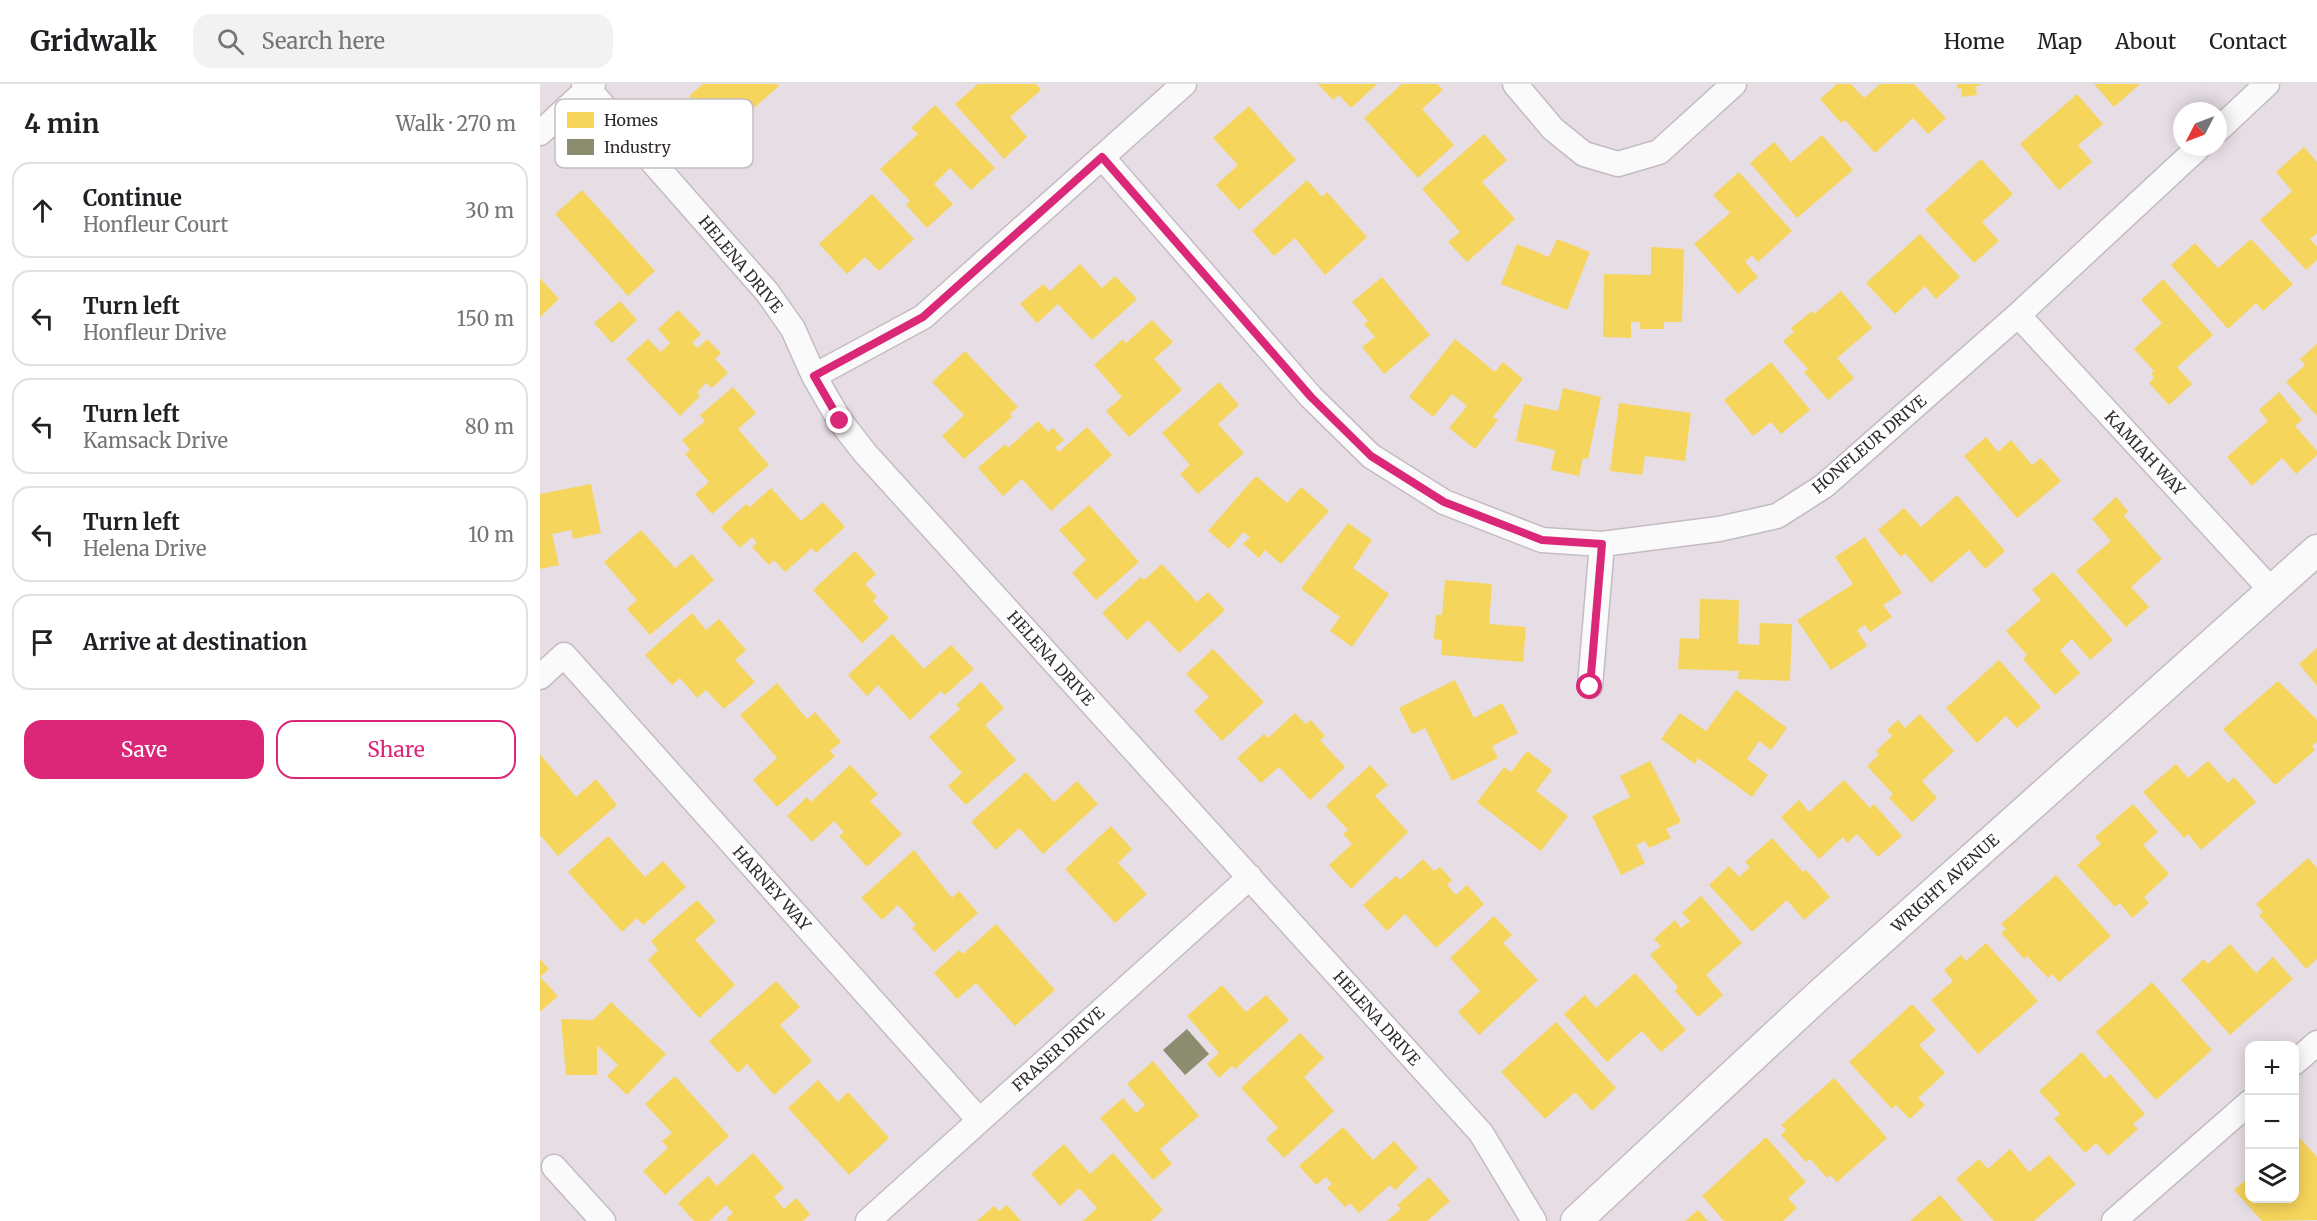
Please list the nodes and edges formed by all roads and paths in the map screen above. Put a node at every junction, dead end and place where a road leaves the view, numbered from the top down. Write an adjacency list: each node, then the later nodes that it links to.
1 (1184, 84): 12 (street)
2 (1515, 84): 3 (street)
3 (1734, 84)
4 (2267, 84): 9 (street)
5 (588, 86): 6 (street); 7 (street, HELENA DRIVE)
6 (574, 99)
7 (599, 99)
8 (555, 118): 10 (street)
9 (2227, 122)
10 (540, 132)
11 (2189, 156): 14 (street, HONFLEUR DRIVE)
12 (1102, 157): 15 (street); 16 (street, HONFLEUR DRIVE)
13 (659, 168): 15 (street, HELENA DRIVE)
14 (2018, 315): 16 (street, HONFLEUR DRIVE); 18 (street, KAMIAH WAY)
15 (814, 376): 21 (street, HELENA DRIVE)
16 (1602, 544): 20 (street)
17 (2317, 550): 18 (street, WRIGHT AVENUE)
18 (2272, 591): 30 (street, WRIGHT AVENUE)
19 (540, 677): 25 (street, HARNEY WAY)
20 (1590, 687)
21 (1250, 877): 25 (street, FRASER DRIVE); 29 (street, HELENA DRIVE)
22 (2316, 1045): 23 (street)
23 (2299, 1060)
24 (2245, 1106): 31 (street)
25 (979, 1120): 28 (street, FRASER DRIVE)
26 (554, 1167): 27 (street)
27 (603, 1221)
28 (868, 1221)
29 (1534, 1221)
30 (1576, 1221)
31 (2114, 1221)

